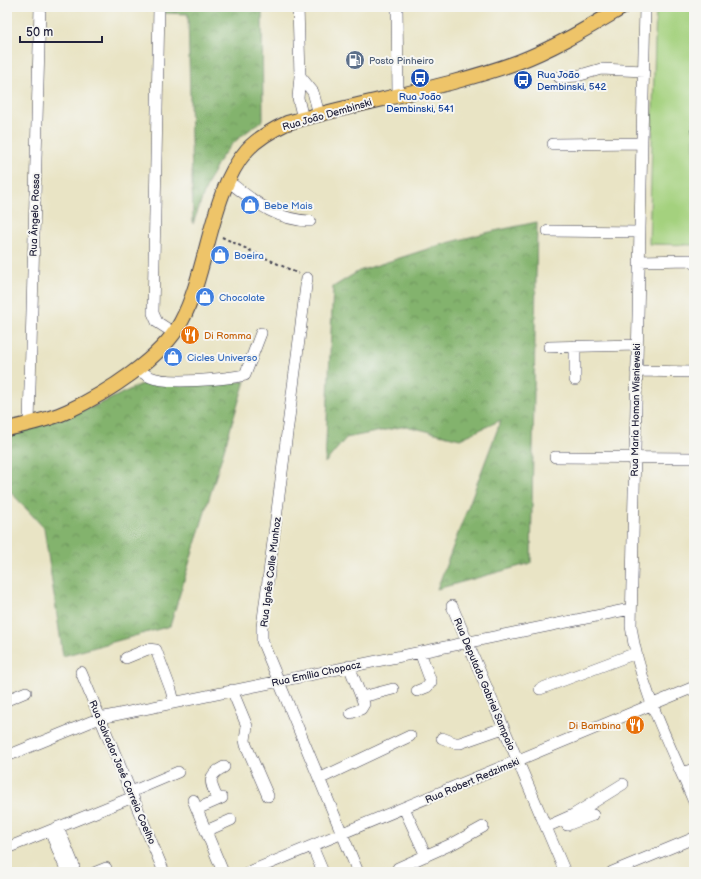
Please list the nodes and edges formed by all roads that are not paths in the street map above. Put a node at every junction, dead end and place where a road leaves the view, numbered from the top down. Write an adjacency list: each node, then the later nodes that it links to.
1 (40, 7): 31 (street, Rua Ângelo Rossa)
2 (159, 7): 22 (street)
3 (298, 7): 8 (street)
4 (397, 7): 10 (street)
5 (623, 7): 10 (main road, Rua João Dembinski)
6 (645, 7): 7 (street, Rua Maria Homan Wisniewski)
7 (644, 71): 9 (street); 13 (street, Rua Maria Homan Wisniewski)
8 (300, 76): 11 (street); 12 (street)
9 (559, 77)
10 (398, 94): 11 (main road, Rua João Dembinski)
11 (319, 114): 12 (main road, Rua João Dembinski)
12 (303, 119): 15 (main road, Rua João Dembinski)
13 (642, 143): 14 (street); 18 (street, Rua Maria Homan Wisniewski)
14 (553, 144)
15 (228, 181): 16 (street); 22 (main road, Rua João Dembinski)
16 (310, 221)
17 (548, 231): 18 (street)
18 (640, 232): 19 (street, Rua Maria Homan Wisniewski)
19 (639, 261): 20 (street); 25 (street, Rua Maria Homan Wisniewski)
20 (694, 263)
21 (307, 278): 44 (street, Rua Ignês Colle Munhoz)
22 (174, 333): 27 (main road, Rua João Dembinski)
23 (261, 333): 27 (street)
24 (575, 346): 25 (street); 26 (street); 30 (street)
25 (637, 346): 28 (street, Rua Maria Homan Wisniewski)
26 (549, 347)
27 (137, 369): 31 (main road, Rua João Dembinski)
28 (636, 371): 29 (street); 34 (street, Rua Maria Homan Wisniewski)
29 (694, 372)
30 (575, 380)
31 (29, 424): 32 (main road, Rua João Dembinski)
32 (7, 429)
33 (555, 457): 34 (street)
34 (634, 458): 35 (street); 37 (street, Rua Maria Homan Wisniewski)
35 (694, 458)
36 (452, 606): 38 (street, Rua Deputado Gabriel Sampaio)
37 (630, 609): 38 (street, Rua Emília Chopacz); 40 (street, Rua Maria Homan Wisniewski)
38 (467, 642): 39 (street, Rua Emília Chopacz); 57 (street, Rua Deputado Gabriel Sampaio)
39 (420, 652): 42 (street, Rua Emília Chopacz); 49 (street)
40 (636, 653): 47 (street); 54 (street, Rua Maria Homan Wisniewski)
41 (126, 658): 53 (street)
42 (349, 666): 44 (street, Rua Emília Chopacz); 51 (street)
43 (81, 672): 56 (street, Rua Salvador José Correia Coelho)
44 (278, 681): 48 (street, Rua Emília Chopacz); 66 (street, Rua Ignês Colle Munhoz)
45 (694, 687): 54 (street, Rua Robert Redzimski)
46 (393, 689): 51 (street)
47 (540, 689)
48 (232, 690): 53 (street, Rua Emília Chopacz); 69 (street)
49 (417, 691)
50 (26, 692): 52 (street)
51 (362, 697): 55 (street)
52 (7, 700)
53 (174, 702): 56 (street, Rua Emília Chopacz)
54 (653, 705): 61 (street, Rua Robert Redzimski); 65 (street, Rua Maria Homan Wisniewski)
55 (351, 713)
56 (100, 718): 60 (street, Rua Emília Chopacz); 68 (street, Rua Salvador José Correia Coelho)
57 (504, 728): 59 (street); 61 (street, Rua Deputado Gabriel Sampaio)
58 (410, 736): 66 (street)
59 (442, 738)
60 (7, 756)
61 (518, 761): 71 (street, Rua Robert Redzimski); 76 (street, Rua Deputado Gabriel Sampaio)
62 (224, 767): 77 (street)
63 (694, 769): 65 (street)
64 (178, 772): 68 (street)
65 (682, 773): 70 (street, Rua Maria Homan Wisniewski)
66 (319, 779): 78 (street, Rua Ignês Colle Munhoz)
67 (624, 784): 76 (street)
68 (132, 794): 75 (street); 85 (street, Rua Salvador José Correia Coelho)
69 (268, 796)
70 (694, 802)
71 (404, 808): 78 (street, Rua Robert Redzimski); 82 (street)
72 (593, 815): 76 (street)
73 (230, 820): 77 (street)
74 (483, 827): 82 (street)
75 (54, 829): 81 (street); 84 (street)
76 (547, 830): 90 (street, Rua Deputado Gabriel Sampaio)
77 (206, 831): 86 (street)
78 (342, 834): 80 (street, Rua Robert Redzimski); 89 (street, Rua Ignês Colle Munhoz)
79 (694, 838): 91 (street)
80 (312, 846): 87 (street, Rua Robert Redzimski); 88 (street)
81 (7, 848)
82 (426, 856): 83 (street)
83 (398, 868)
84 (70, 869)
85 (164, 872)
86 (223, 872)
87 (249, 872)
88 (323, 872)
89 (358, 872)
90 (565, 872)
91 (612, 872)

